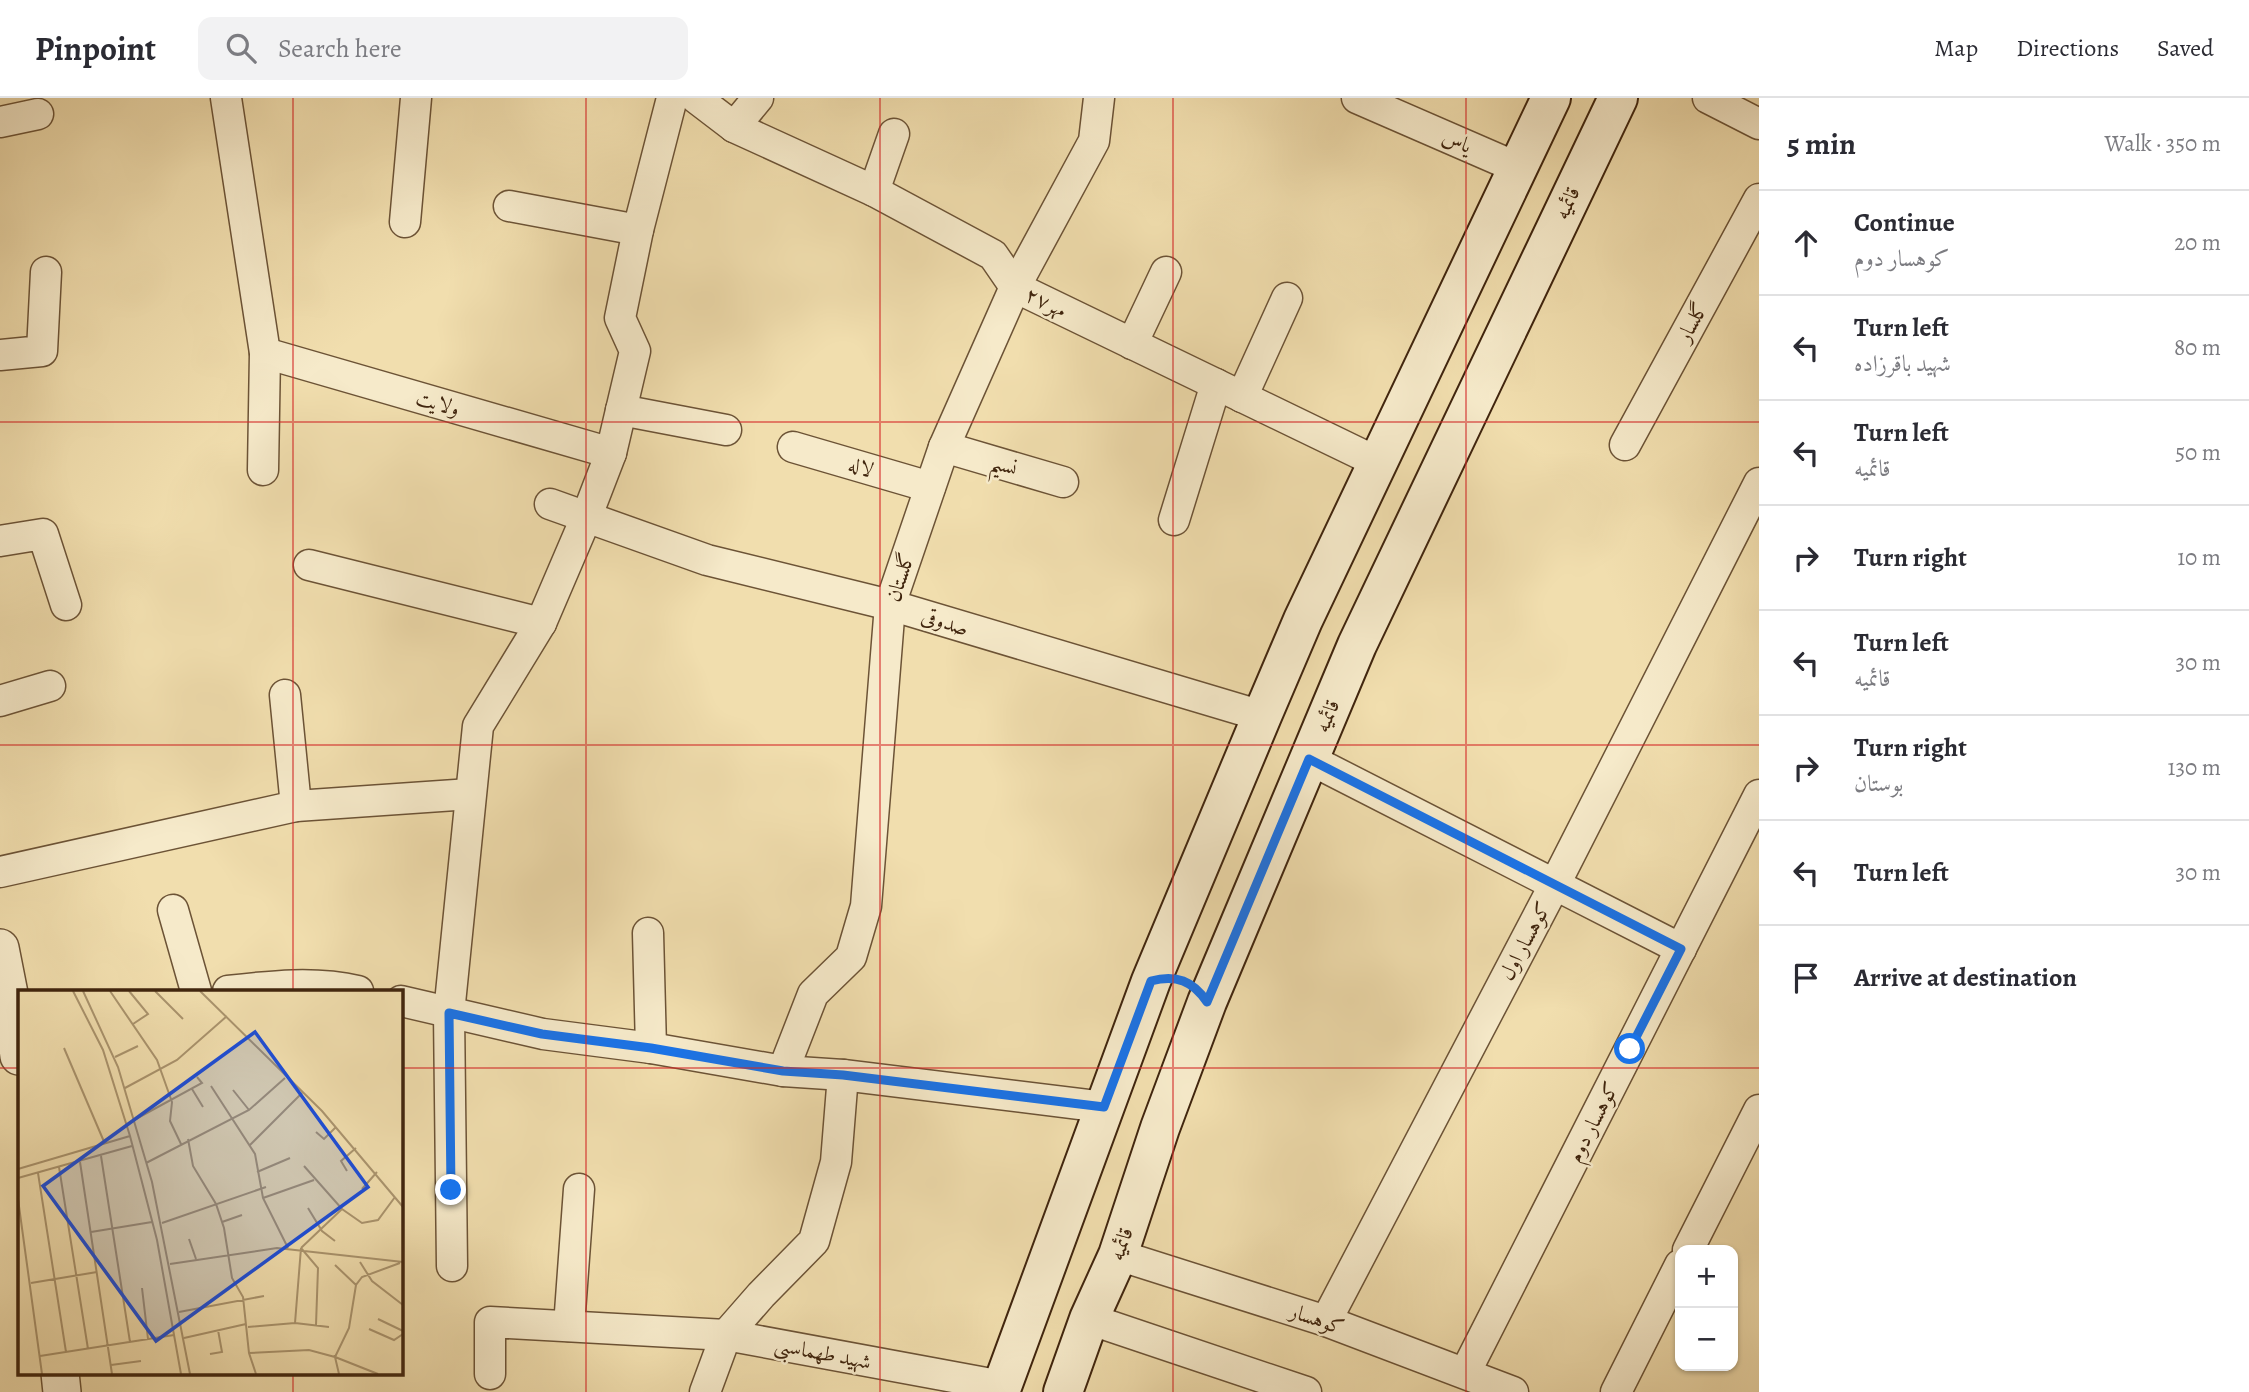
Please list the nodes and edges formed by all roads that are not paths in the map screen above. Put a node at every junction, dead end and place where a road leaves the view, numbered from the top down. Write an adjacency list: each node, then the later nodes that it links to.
1 (226, 98): 27 (street)
2 (416, 98): 20 (street)
3 (672, 98): 21 (street)
4 (696, 98): 14 (street, مهر۲۷)
5 (758, 98): 14 (street)
6 (1099, 98): 24 (street, گلستان)
7 (1357, 98): 16 (street, یاس)
8 (1551, 98): 16 (main road)
9 (1618, 98): 54 (main road, قائمیه)
10 (1708, 98): 13 (street)
11 (38, 114): 12 (street)
12 (0, 122)
13 (1759, 124)
14 (734, 127): 17 (street, مهر۲۷)
15 (894, 134): 17 (street)
16 (1518, 168): 37 (main road)
17 (874, 191): 24 (street, مهر۲۷)
18 (1759, 199): 33 (street, گلسار)
19 (509, 206): 21 (street)
20 (405, 222)
21 (638, 230): 31 (street)
22 (46, 272): 28 (street)
23 (1166, 272): 26 (street)
24 (1015, 287): 26 (street, مهر۲۷); 35 (street, گلستان)
25 (1287, 298): 30 (street)
26 (1132, 344): 29 (street, مهر۲۷)
27 (265, 353): 36 (street, ولایت); 38 (street)
28 (0, 355)
29 (1216, 384): 30 (street, مهر۲۷); 44 (street)
30 (1242, 397): 37 (street, مهر۲۷)
31 (621, 410): 32 (street); 36 (street)
32 (726, 430)
33 (1625, 445)
34 (793, 447): 41 (street, لاله)
35 (944, 447): 39 (street, نسیم); 41 (street, گلستان)
36 (611, 453): 43 (street)
37 (1377, 462): 53 (main road)
38 (262, 470)
39 (1063, 482)
40 (1759, 483): 60 (street, کوهسار اول)
41 (930, 487): 48 (street, گلستان)
42 (550, 504): 43 (street, صدوقی)
43 (586, 518): 48 (street, صدوقی); 49 (street)
44 (1174, 520)
45 (0, 541): 47 (street)
46 (309, 565): 49 (street)
47 (65, 605)
48 (890, 606): 53 (street, صدوقی); 76 (street, گلستان)
49 (541, 623): 55 (street)
50 (50, 686): 52 (street)
51 (285, 695): 57 (street)
52 (0, 701)
53 (1262, 716): 58 (main road)
54 (1309, 759): 60 (street); 61 (main road, قائمیه)
55 (470, 794): 57 (street); 72 (street)
56 (1759, 795): 65 (street, کوهسار دوم)
57 (296, 806): 59 (street)
58 (1197, 870): 61 (main road); 66 (main road)
59 (0, 872)
60 (1555, 884): 65 (street); 86 (street, کوهسار اول)
61 (1251, 892): 71 (main road, قائمیه)
62 (173, 911): 67 (street)
63 (648, 933): 75 (street)
64 (0, 948): 73 (street)
65 (1681, 949): 89 (street, کوهسار دوم)
66 (1151, 981): 71 (main road); 78 (main road)
67 (196, 990)
68 (237, 990): 69 (street)
69 (347, 990)
70 (402, 1001): 72 (street)
71 (1207, 1002): 82 (main road, قائمیه)
72 (449, 1013): 75 (street); 83 (street)
73 (17, 1019): 74 (street)
74 (18, 1038)
75 (651, 1048): 76 (street)
76 (783, 1071): 77 (street)
77 (843, 1075): 78 (street); 88 (street)
78 (1104, 1107): 93 (main road)
79 (1759, 1110): 81 (street)
80 (579, 1189): 87 (street)
81 (1691, 1245)
82 (1118, 1255): 85 (main road, قائمیه); 86 (street, کوهسار)
83 (452, 1266)
84 (1675, 1275): 99 (street)
85 (1089, 1319): 92 (street); 96 (main road, قائمیه)
86 (1326, 1321): 89 (street, کوهسار)
87 (569, 1326): 88 (street, شهید طهماسبی); 91 (street, شهید طهماسبی)
88 (726, 1335): 93 (street, شهید طهماسبی); 95 (street)
89 (1465, 1373): 98 (street, کوهسار)
90 (60, 1374): 94 (street)
91 (490, 1374)
92 (1255, 1383): 97 (street)
93 (1001, 1389)
94 (62, 1392)
95 (705, 1392)
96 (1063, 1392)
97 (1306, 1392)
98 (1513, 1392)
99 (1616, 1392)

